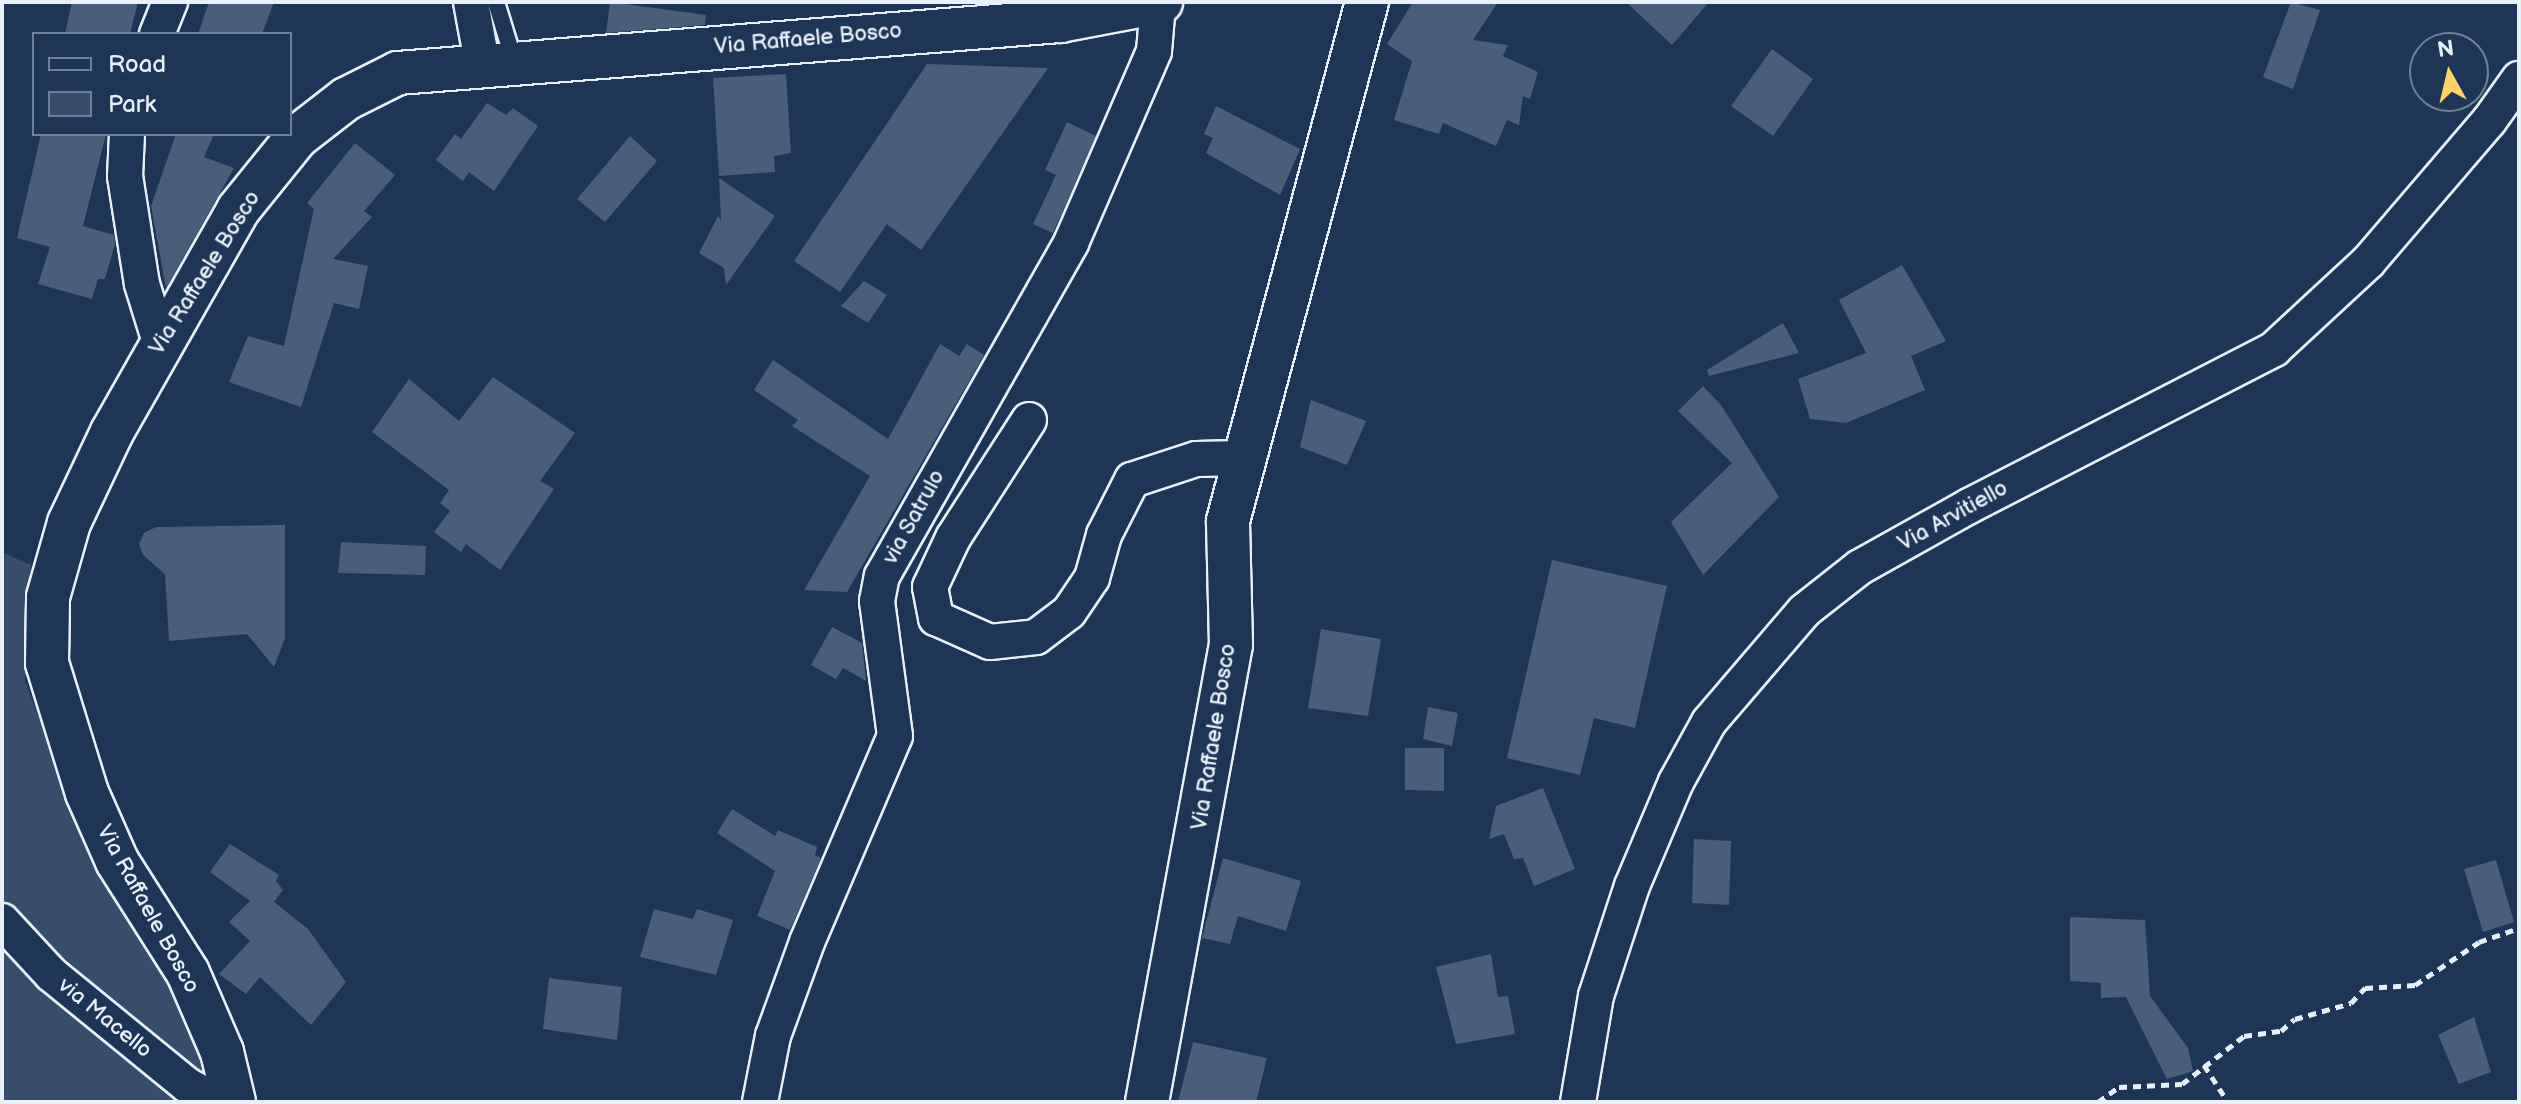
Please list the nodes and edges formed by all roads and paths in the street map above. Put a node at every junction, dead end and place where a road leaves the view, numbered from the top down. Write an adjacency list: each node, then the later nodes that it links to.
1 (170, 2): 6 (street)
2 (471, 2): 7 (street)
3 (496, 2): 7 (lane)
4 (1367, 2): 12 (street, Via Raffaele Bosco)
5 (1160, 3): 7 (street, Via Raffaele Bosco); 18 (street, via Satrulo)
6 (158, 32)
7 (498, 62): 10 (street, Via Raffaele Bosco)
8 (2519, 79): 20 (street, Via Arvitiello)
9 (127, 136): 10 (street)
10 (160, 342): 17 (street, Via Raffaele Bosco)
11 (1029, 420): 12 (street)
12 (1242, 458): 19 (street, Via Raffaele Bosco)
13 (2, 921): 16 (street, via Macello)
14 (2519, 928): 15 (path)
15 (2204, 1065): 21 (path); 22 (path)
16 (219, 1102)
17 (234, 1102)
18 (760, 1102)
19 (1147, 1102)
20 (1578, 1102)
21 (2098, 1102)
22 (2228, 1102)

